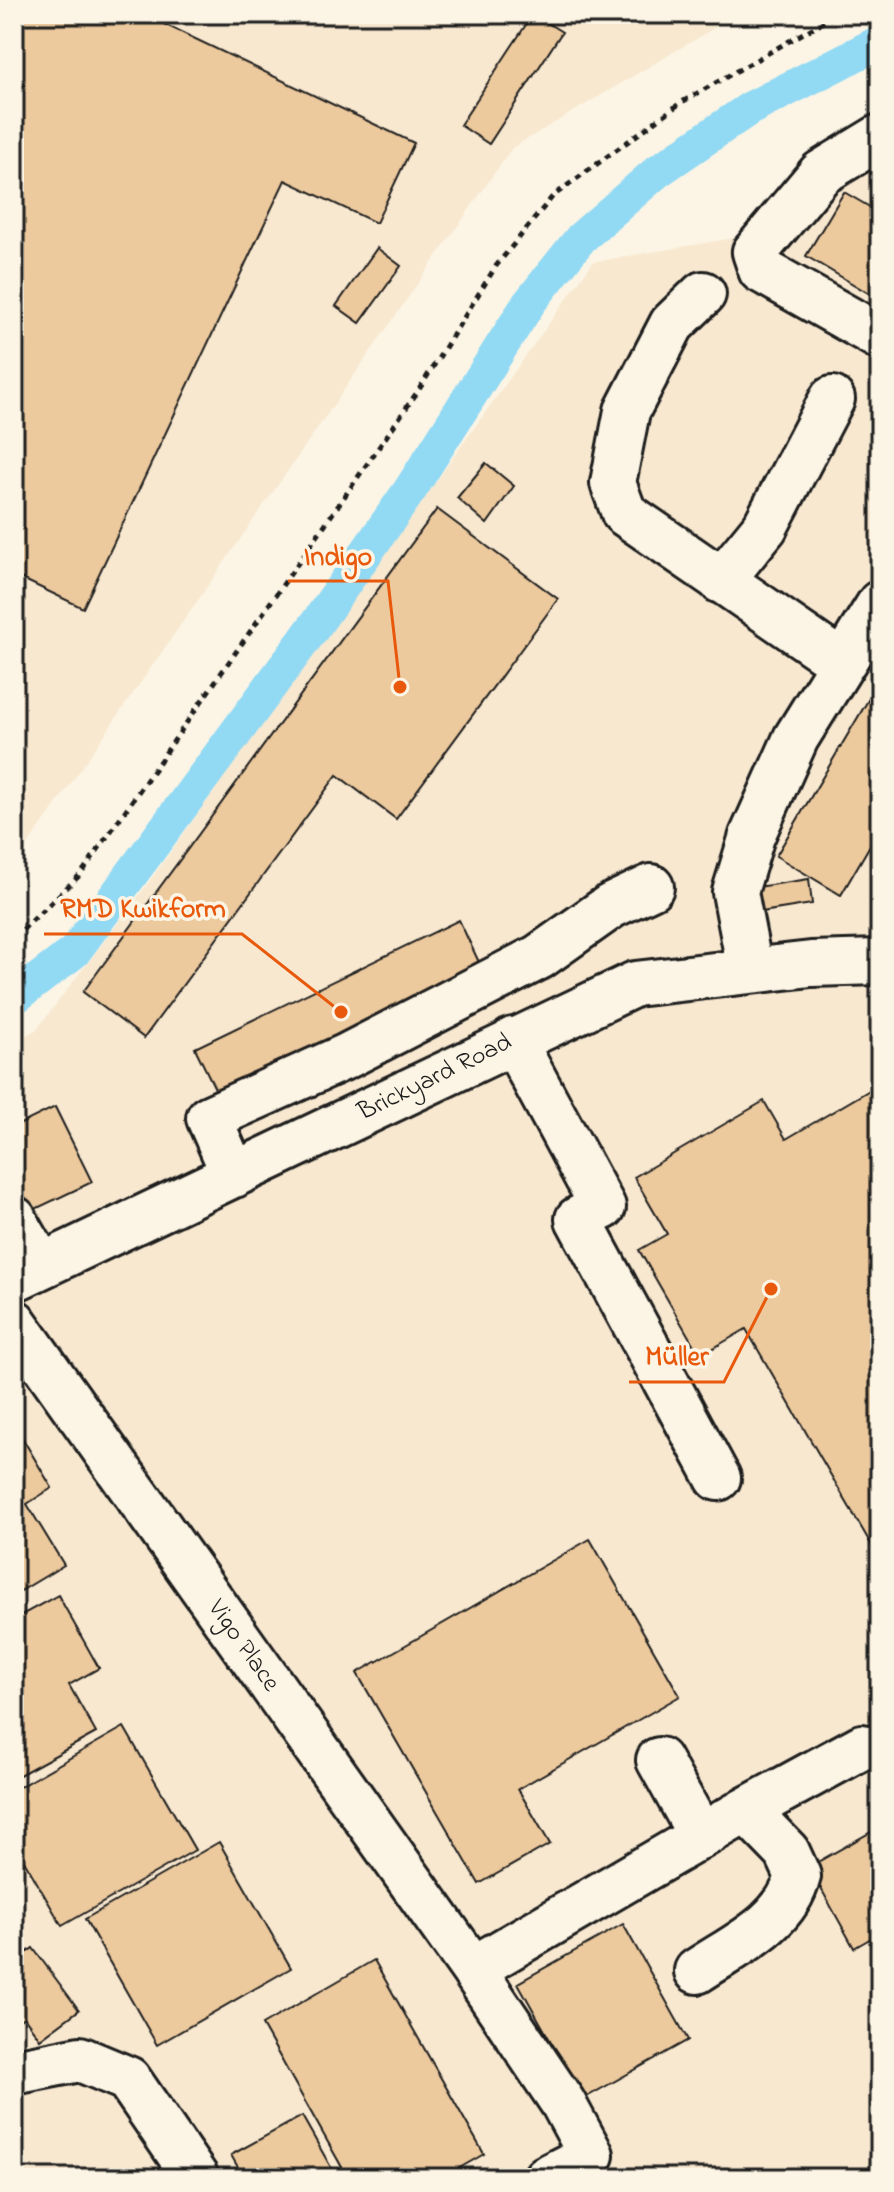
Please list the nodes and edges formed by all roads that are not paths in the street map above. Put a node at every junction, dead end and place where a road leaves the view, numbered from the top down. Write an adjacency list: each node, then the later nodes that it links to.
1 (880, 137): 3 (street)
2 (703, 294): 5 (street)
3 (880, 337)
4 (832, 399): 5 (street)
5 (721, 581): 7 (street)
6 (880, 603): 7 (street)
7 (842, 663): 10 (street)
8 (651, 887): 12 (street)
9 (880, 962): 10 (street, Brickyard Road)
10 (750, 970): 11 (street, Brickyard Road)
11 (513, 1040): 12 (street, Brickyard Road); 16 (street)
12 (234, 1175): 14 (street, Brickyard Road)
13 (14, 1219): 14 (street)
14 (27, 1273)
15 (14, 1322): 21 (street, Vigo Place)
16 (718, 1478)
17 (862, 1747): 19 (street)
18 (659, 1760): 20 (street)
19 (746, 1810): 20 (street); 22 (street)
20 (701, 1836): 21 (street)
21 (473, 1969): 25 (street, Vigo Place)
22 (697, 1971)
23 (14, 2072): 24 (street)
24 (196, 2178)
25 (546, 2178)

